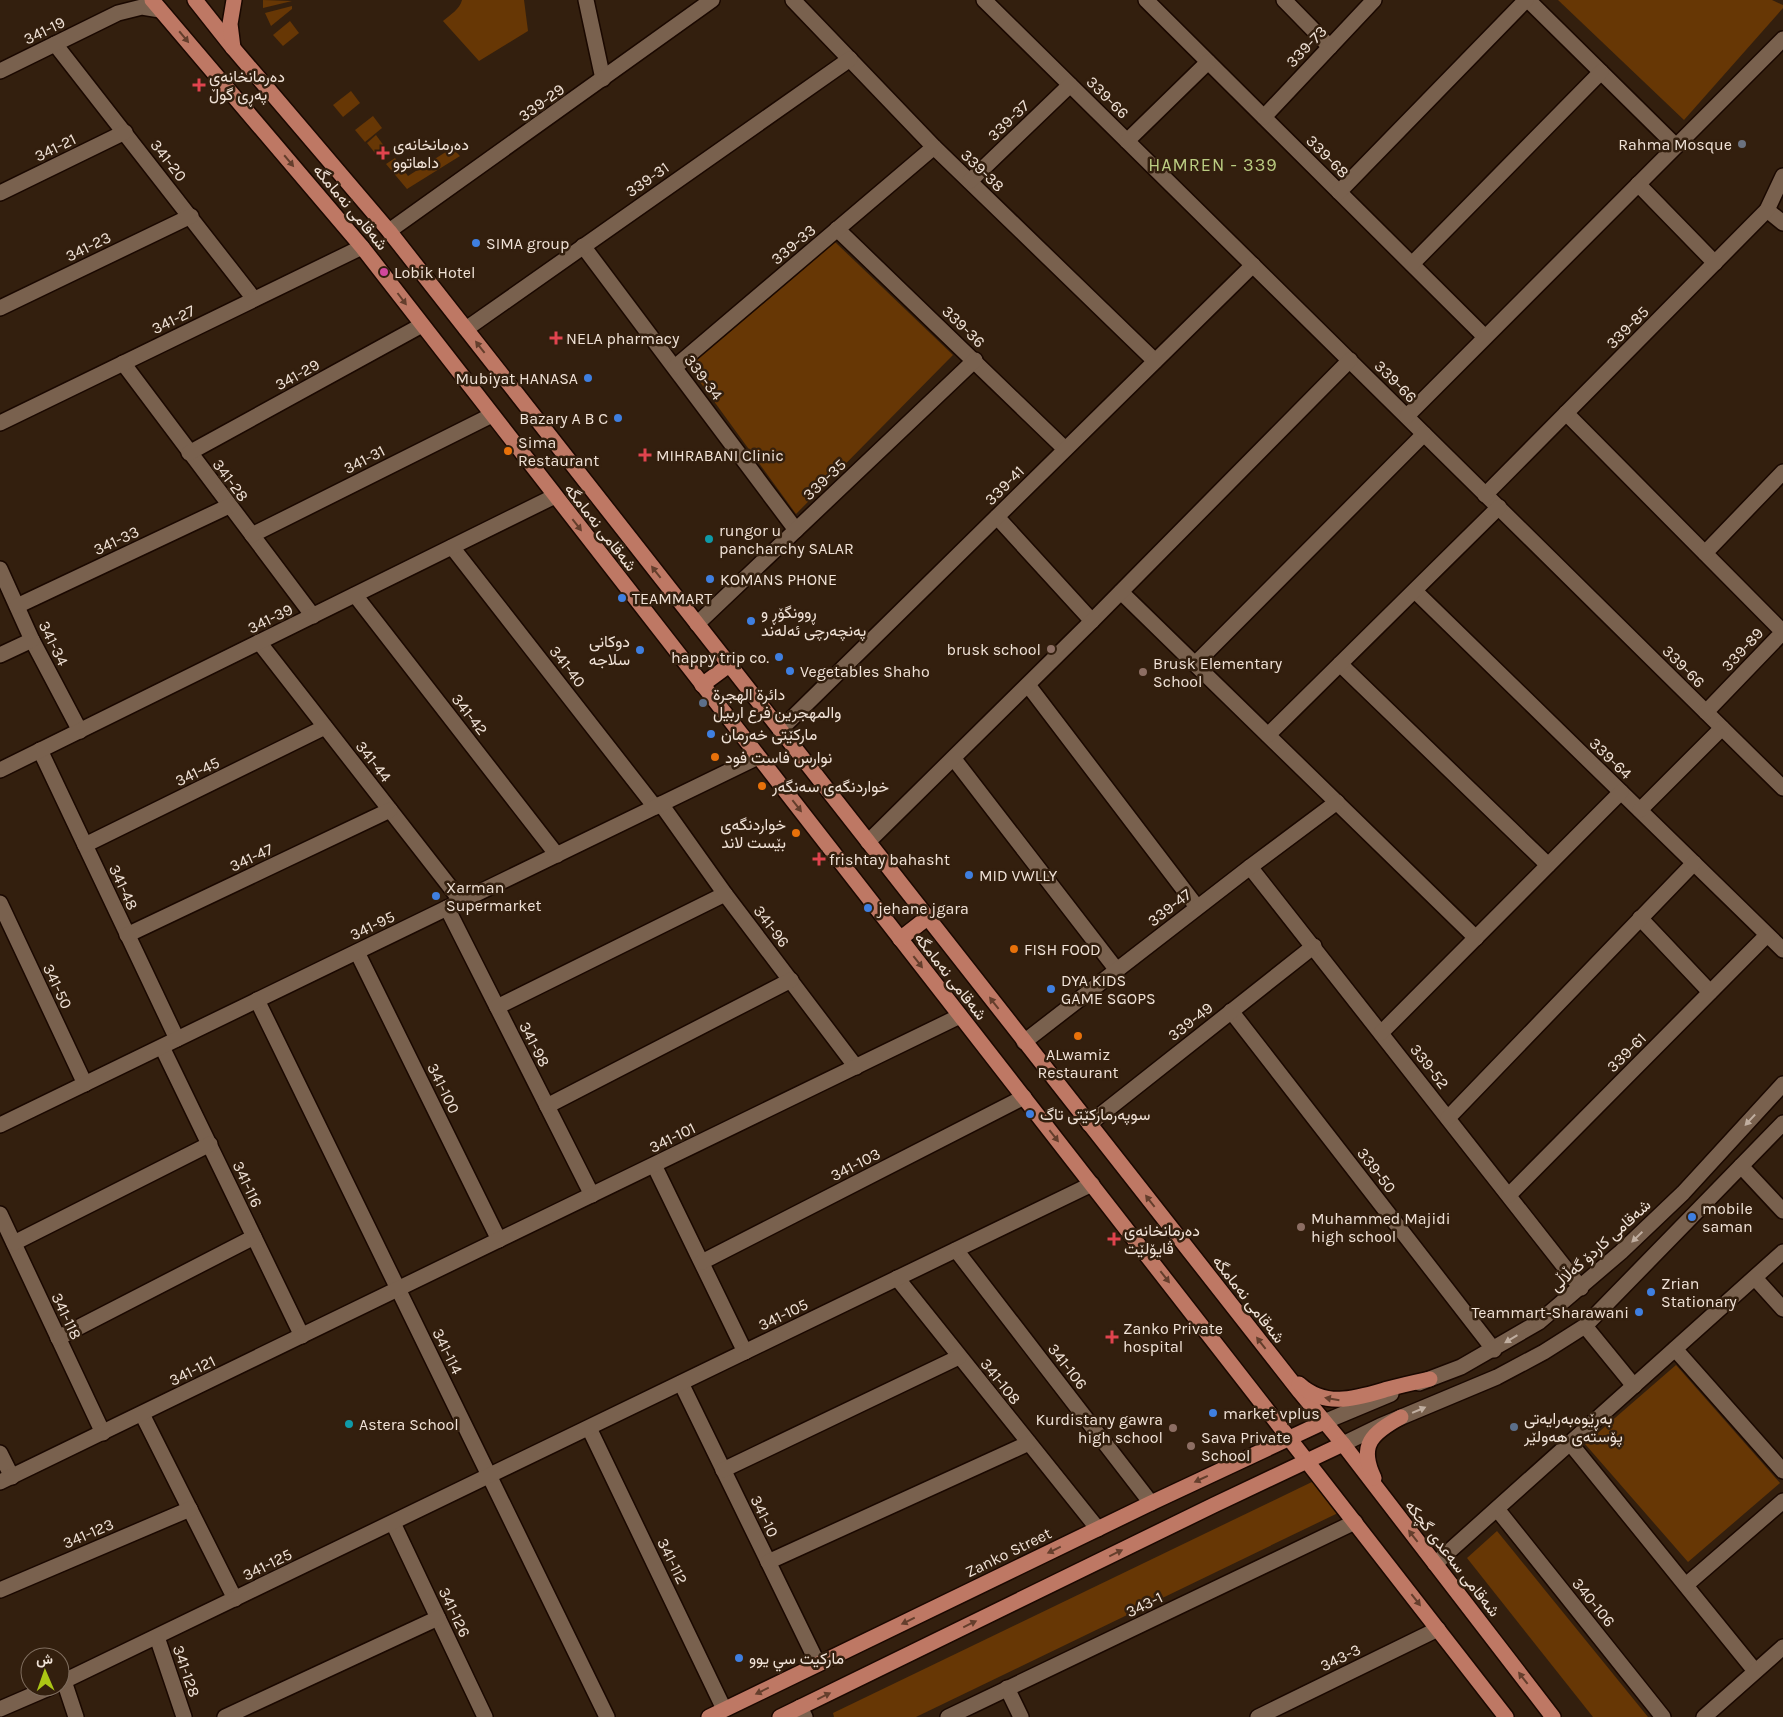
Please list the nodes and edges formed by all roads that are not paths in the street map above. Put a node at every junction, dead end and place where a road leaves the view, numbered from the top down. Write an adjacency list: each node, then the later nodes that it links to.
1 (195, 0): 15 (main road, شەقامی نەمامگە)
2 (234, 0): 15 (main road)
3 (586, 0): 20 (street)
4 (712, 0): 20 (street, 339-29)
5 (793, 0): 16 (street, 339-38)
6 (984, 0): 21 (street, 339-66)
7 (1146, 0): 17 (street, 339-68)
8 (1284, 0): 14 (street)
9 (1374, 0): 14 (street, 339-73)
10 (1527, 0): 19 (street); 30 (street)
11 (156, 5): 13 (street, 341-19); 38 (main road, شەقامی نەمامگە, one-way to 38)
12 (1783, 39): 25 (street)
13 (55, 44): 18 (street, 341-19); 23 (street, 341-20)
14 (1330, 47): 22 (street, 339-73)
15 (233, 48): 36 (main road, شەقامی نەمامگە)
16 (850, 59): 26 (street, 339-38); 37 (street, 339-31)
17 (1208, 62): 22 (street, 339-68); 24 (street)
18 (0, 71)
19 (1602, 72): 25 (street); 40 (street)
20 (603, 78): 36 (street, 339-29)
21 (1070, 85): 24 (street, 339-66); 28 (street, 339-37)
22 (1264, 117): 30 (street, 339-68)
23 (125, 132): 31 (street, 341-21); 33 (street, 341-20)
24 (1128, 141): 41 (street, 339-66)
25 (1676, 146): 29 (street)
26 (934, 147): 28 (street, 339-38); 35 (street, 339-33)
27 (1783, 176): 32 (street, 339-85)
28 (970, 182): 49 (street, 339-38)
29 (1638, 184): 39 (street); 46 (street)
30 (1339, 192): 40 (street, 339-68)
31 (0, 193)
32 (1767, 210): 34 (street); 39 (street, 339-85)
33 (191, 216): 42 (street, 341-20); 43 (street, 341-23)
34 (1783, 223)
35 (837, 229): 47 (street, 339-36); 51 (street, 339-33)
36 (389, 231): 45 (main road, شەقامی نەمامگە)
37 (583, 246): 45 (street, 339-31); 51 (street, 339-34)
38 (362, 247): 42 (street, 341-27); 44 (main road, شەقامی نەمامگە, one-way to 44)
39 (1715, 263): 52 (street, 339-85)
40 (1412, 264): 46 (street, 339-68)
41 (1253, 265): 48 (street, 339-66); 49 (street, 339-41)
42 (254, 299): 50 (street, 341-27)
43 (0, 308)
44 (422, 326): 53 (main road, شەقامی نەمامگە); 58 (street, 341-29)
45 (466, 329): 76 (main road, شەقامی نەمامگە, one-way to 45)
46 (1485, 337): 54 (street)
47 (975, 360): 57 (street, 339-36); 65 (street, 339-35)
48 (1350, 360): 54 (street, 339-66); 71 (street)
49 (1155, 361): 57 (street, 339-41)
50 (123, 363): 55 (street, 341-27); 58 (street, 341-28)
51 (675, 367): 65 (street, 339-34)
52 (1566, 413): 60 (street, 339-85); 68 (street)
53 (492, 415): 61 (main road, شەقامی نەمامگە); 66 (street, 341-31)
54 (1407, 416): 56 (street, 339-66)
55 (0, 423)
56 (1424, 434): 60 (street, 339-66); 81 (street)
57 (1065, 449): 64 (street, 339-41)
58 (189, 452): 62 (street, 341-28)
59 (1783, 472): 68 (street)
60 (1486, 495): 63 (street, 339-66)
61 (555, 496): 67 (street, 341-39); 84 (main road, شەقامی نەمامگە, one-way to 84)
62 (229, 506): 66 (street, 341-28); 73 (street, 341-33)
63 (1499, 507): 70 (street); 86 (street, 339-66)
64 (996, 517): 75 (street); 89 (street, 339-41)
65 (796, 530): 76 (street, 339-35)
66 (252, 535): 74 (street, 341-28)
67 (452, 547): 72 (street, 341-39); 99 (street, 341-40)
68 (1705, 553): 77 (street)
69 (0, 569): 73 (street, 341-34)
70 (1415, 590): 82 (street); 97 (street, 339-64)
71 (1121, 592): 75 (street); 81 (street)
72 (355, 595): 74 (street, 341-39); 104 (street, 341-42)
73 (17, 606): 78 (street, 341-34)
74 (313, 616): 79 (street, 341-39)
75 (1092, 621): 85 (street)
76 (697, 624): 83 (main road, شەقامی نەمامگە)
77 (1783, 632): 86 (street, 339-89)
78 (32, 640): 80 (street); 90 (street, 341-34)
79 (259, 642): 87 (street, 341-44); 90 (street, 341-39)
80 (0, 655)
81 (1195, 664): 91 (street)
82 (1340, 664): 91 (street); 106 (street)
83 (729, 665): 84 (main road); 89 (main road, شەقامی نەمامگە)
84 (702, 685): 93 (main road, شەقامی نەمامگە)
85 (1028, 685): 94 (street); 111 (street)
86 (1706, 712): 88 (street, 339-66)
87 (325, 727): 100 (street, 341-44); 103 (street, 341-45)
88 (1722, 728): 96 (street, 339-66); 101 (street)
89 (780, 730): 102 (main road, شەقامی نەمامگە)
90 (80, 731): 92 (street, 341-39)
91 (1268, 735): 98 (street)
92 (40, 750): 95 (street, 341-39); 103 (street, 341-48)
93 (758, 757): 99 (street, 341-95); 118 (main road, شەقامی نەمامگە, one-way to 118)
94 (954, 759): 102 (street); 122 (street)
95 (0, 770)
96 (1782, 786)
97 (1621, 792): 101 (street, 339-64); 106 (street)
98 (1337, 802): 107 (street, 339-47); 117 (street)
99 (658, 806): 104 (street, 341-95); 108 (street, 341-96)
100 (390, 810): 109 (street, 341-44); 116 (street, 341-47)
101 (1640, 810): 105 (street, 339-64)
102 (868, 842): 113 (main road, شەقامی نەمامگە)
103 (85, 845): 116 (street, 341-48)
104 (557, 855): 109 (street, 341-95)
105 (1694, 863): 114 (street); 115 (street, 339-64)
106 (1548, 865): 117 (street)
107 (1250, 867): 111 (street, 339-47); 119 (street, 339-52)
108 (725, 894): 123 (street, 341-96); 126 (street)
109 (461, 901): 112 (street, 341-95)
110 (0, 902): 134 (street, 341-50)
111 (1198, 907): 122 (street, 339-47)
112 (447, 908): 121 (street, 341-95); 126 (street, 341-98)
113 (927, 918): 118 (main road); 131 (main road, شەقامی نەمامگە, one-way to 113)
114 (1640, 918): 124 (street); 138 (street)
115 (1767, 934): 120 (street, 339-64); 124 (street, 339-61)
116 (127, 935): 130 (street, 341-48)
117 (1476, 938): 129 (street)
118 (900, 939): 128 (main road, شەقامی نەمامگە, one-way to 128)
119 (1314, 946): 127 (street, 339-49); 129 (street, 339-52)
120 (1783, 950)
121 (357, 952): 125 (street, 341-95); 151 (street, 341-100)
122 (1116, 970): 131 (street, 339-47)
123 (791, 980): 133 (street, 341-96); 137 (street)
124 (1710, 992): 147 (street, 339-61)
125 (258, 1000): 130 (street, 341-95); 159 (street, 341-114)
126 (497, 1007): 137 (street, 341-98)
127 (1232, 1011): 139 (street, 339-49); 166 (street, 339-50)
128 (960, 1016): 133 (street, 341-101); 136 (main road, شەقامی نەمامگە)
129 (1382, 1033): 138 (street, 339-52)
130 (177, 1039): 132 (street, 341-95)
131 (1024, 1042): 139 (main road, شەقامی نەمامگە)
132 (162, 1046): 134 (street, 341-95); 142 (street, 341-116)
133 (856, 1067): 143 (street, 341-101)
134 (85, 1084): 140 (street, 341-95)
135 (1783, 1084): 158 (street, شەقامی کاردۆ گەڵاڵی, one-way to 158)
136 (1024, 1097): 145 (main road, شەقامی نەمامگە, one-way to 145); 155 (street, 341-103)
137 (547, 1106): 146 (street, 341-98)
138 (1448, 1118): 147 (street, 339-52)
139 (1089, 1124): 169 (main road, شەقامی نەمامگە, one-way to 139)
140 (0, 1126)
141 (1782, 1126): 144 (street)
142 (210, 1144): 150 (street, 341-116); 152 (street)
143 (654, 1165): 146 (street, 341-101); 155 (street)
144 (1741, 1166): 148 (street); 162 (street)
145 (1092, 1184): 153 (street, 341-105); 161 (main road, شەقامی نەمامگە, one-way to 161)
146 (592, 1195): 151 (street, 341-101)
147 (1509, 1195): 158 (street, 339-52)
148 (1783, 1211)
149 (0, 1214): 152 (street, 341-118)
150 (254, 1237): 163 (street, 341-116); 164 (street)
151 (499, 1240): 159 (street, 341-101)
152 (14, 1243): 164 (street, 341-118)
153 (956, 1250): 156 (street, 341-105); 190 (street, 341-106)
154 (1783, 1252): 157 (street)
155 (702, 1262): 167 (street)
156 (897, 1278): 167 (street, 341-105); 168 (street, 341-108)
157 (1755, 1278): 160 (street); 165 (street)
158 (1581, 1288): 166 (street, شەقامی کاردۆ گەڵاڵی, one-way to 166)
159 (398, 1289): 163 (street, 341-121); 187 (street, 341-114)
160 (1783, 1309)
161 (1192, 1312): 178 (main road, شەقامی نەمامگە); 184 (main road)
162 (1585, 1326): 172 (street); 174 (street, one-way to 162)
163 (302, 1336): 173 (street, 341-121)
164 (58, 1338): 177 (street, 341-118)
165 (1675, 1349): 172 (street); 186 (street)
166 (1494, 1350): 170 (street, شەقامی کاردۆ گەڵاڵی)
167 (745, 1352): 171 (street, 341-105)
168 (959, 1357): 179 (street, 341-108); 185 (street)
169 (1276, 1361): 170 (main road, one-way to 169); 175 (main road, شەقامی نەمامگە)
170 (1430, 1379): 175 (street, شەقامی کاردۆ گەڵاڵی)
171 (681, 1383): 176 (street, 341-105); 185 (street, 341-10)
172 (1634, 1386): 180 (street)
173 (142, 1414): 177 (street, 341-121); 194 (street)
174 (1400, 1417): 181 (street); 192 (main road)
175 (1324, 1422): 178 (main road, Zanko Street); 181 (main road, شەقامی سەعدی گچکە)
176 (589, 1428): 187 (street, 341-105); 215 (street, 341-112)
177 (103, 1433): 188 (street, 341-121)
178 (1290, 1437): 183 (main road); 184 (main road, Zanko Street)
179 (1029, 1443): 198 (street, 341-108); 199 (street)
180 (1570, 1443): 193 (street); 201 (street)
181 (1343, 1444): 183 (main road); 192 (main road, شەقامی سەعدی گچکە)
182 (0, 1453): 188 (street)
183 (1308, 1461): 191 (main road); 195 (main road)
184 (1232, 1464): 190 (main road, Zanko Street, one-way to 190)
185 (723, 1470): 199 (street, 341-10)
186 (1783, 1471)
187 (490, 1476): 197 (street, 341-125); 221 (street, 341-114)
188 (6, 1480)
189 (1783, 1501): 201 (street)
190 (1151, 1503): 198 (main road, Zanko Street)
191 (1214, 1505): 195 (main road); 216 (main road, one-way to 191)
192 (1391, 1508): 200 (main road, شەقامی سەعدی گچکە, one-way to 192)
193 (1497, 1508): 200 (street); 229 (street, 340-106)
194 (190, 1509): 202 (street, 341-123); 203 (street)
195 (1346, 1510): 196 (main road)
196 (1355, 1522): 205 (main road, one-way to 205); 211 (street, 343-1)
197 (393, 1523): 203 (street, 341-125); 204 (street, 341-126)
198 (1098, 1529): 208 (main road, Zanko Street, one-way to 208)
199 (768, 1562): 208 (street, 341-10)
200 (1435, 1564): 228 (main road, شەقامی سەعدی گچکە, one-way to 200)
201 (1686, 1585): 209 (street)
202 (0, 1590)
203 (235, 1599): 206 (street, 341-125)
204 (438, 1618): 217 (street, 341-126); 220 (street)
205 (1438, 1629): 226 (street, 343-3); 227 (main road)
206 (157, 1636): 210 (street, 341-125); 219 (street, 341-128)
207 (1783, 1647): 209 (street)
208 (818, 1664): 215 (main road, Zanko Street, one-way to 215)
209 (1755, 1671): 230 (street)
210 (70, 1678)
211 (1007, 1688): 224 (street, 343-1); 225 (street)
212 (28, 1697): 214 (street, 341-125)
213 (65, 1697): 218 (street)
214 (0, 1709)
215 (724, 1709): 222 (main road, Zanko Street)
216 (802, 1712): 223 (main road)
217 (479, 1715)
218 (76, 1717)
219 (184, 1717)
220 (225, 1717)
221 (607, 1717)
222 (709, 1717)
223 (780, 1717)
224 (948, 1717)
225 (1021, 1717)
226 (1258, 1717)
227 (1506, 1717)
228 (1553, 1717)
229 (1663, 1717)
230 (1704, 1717)

